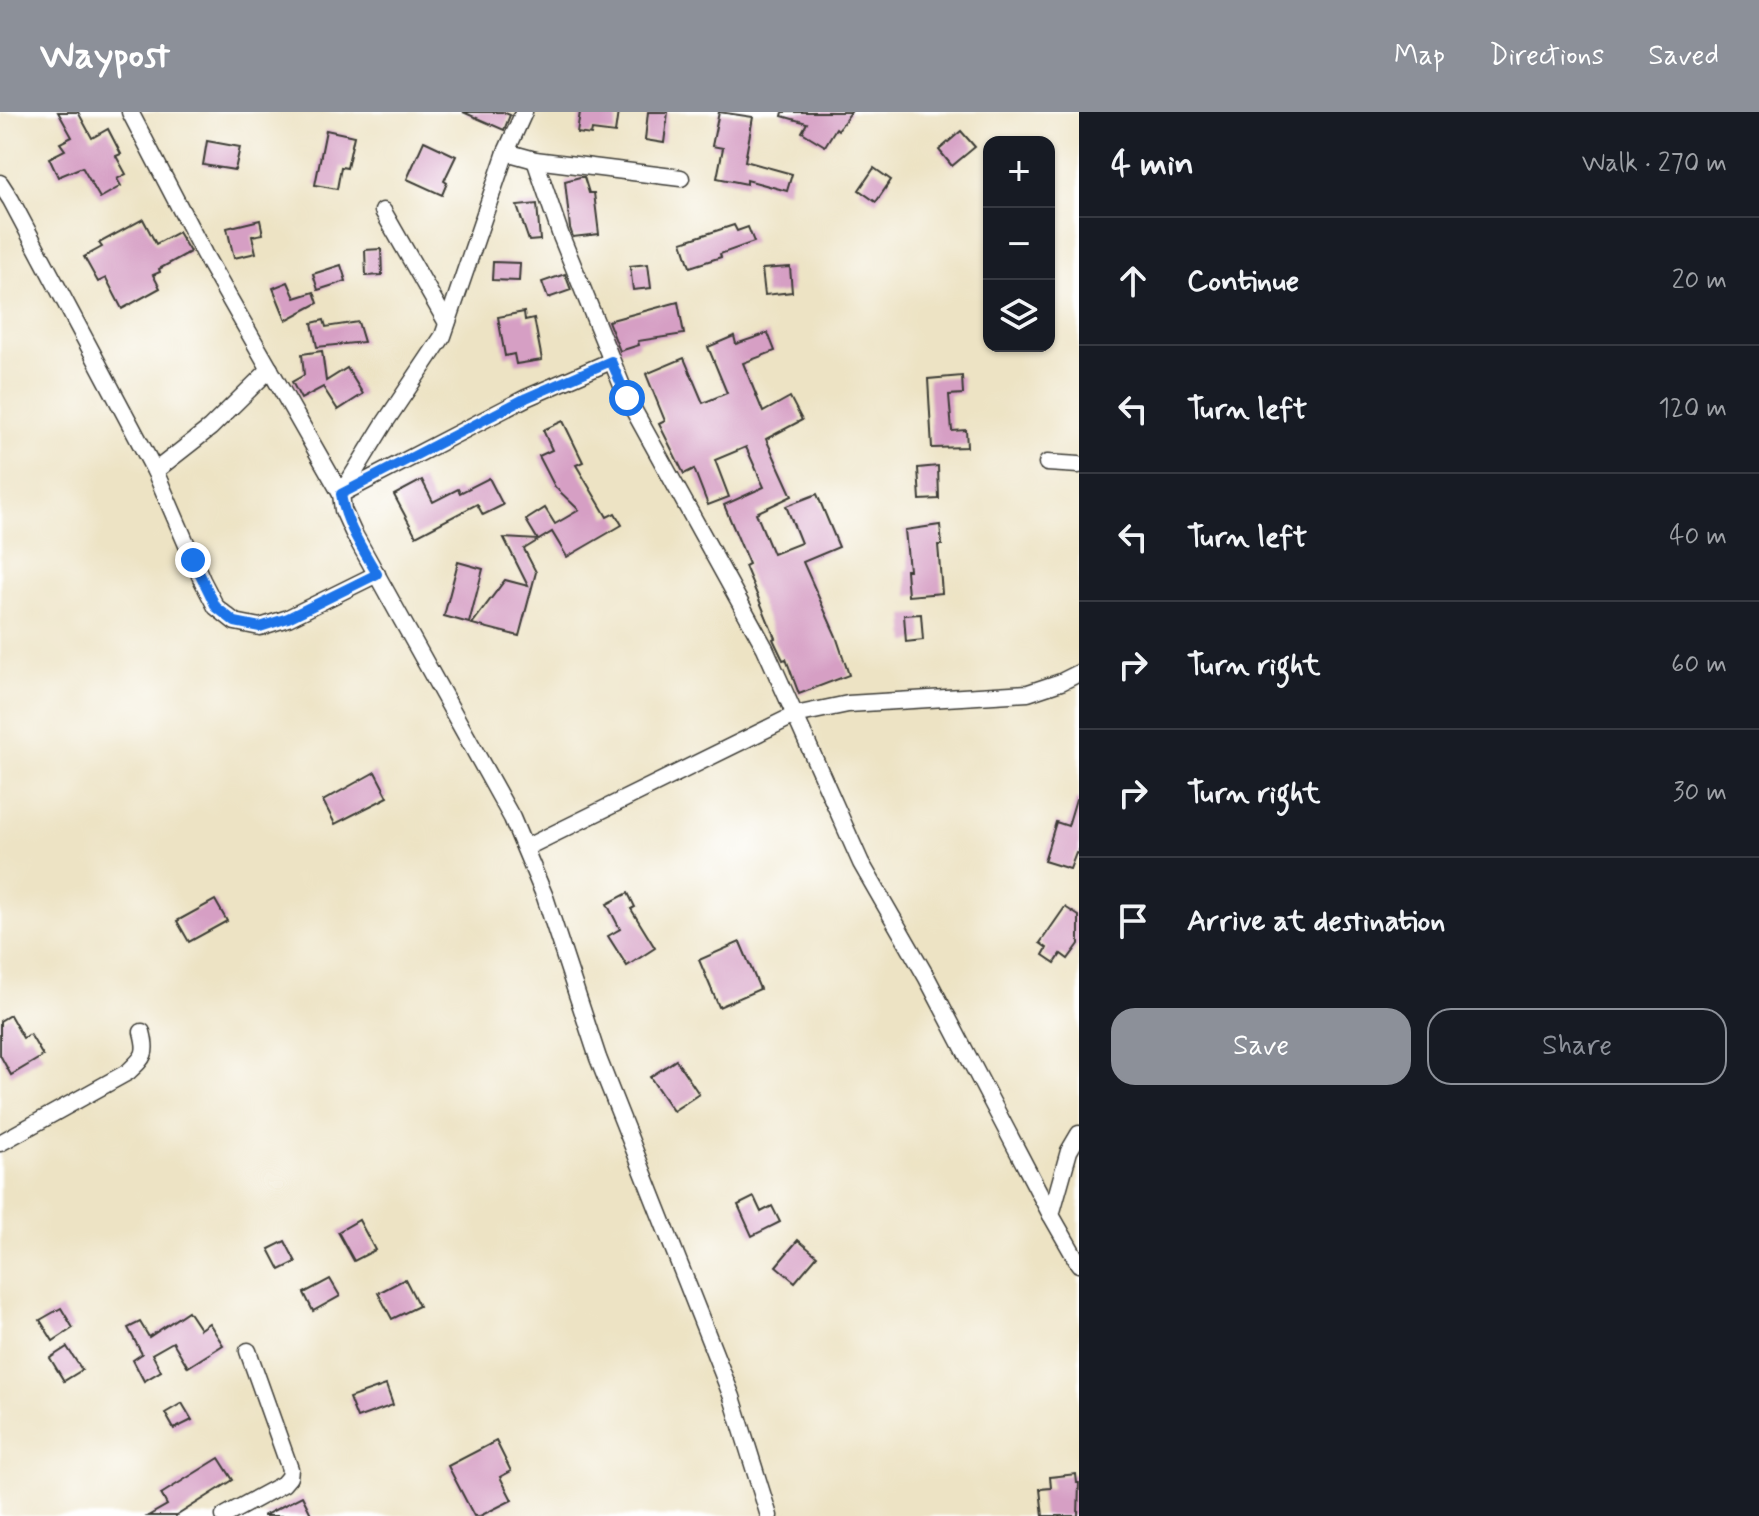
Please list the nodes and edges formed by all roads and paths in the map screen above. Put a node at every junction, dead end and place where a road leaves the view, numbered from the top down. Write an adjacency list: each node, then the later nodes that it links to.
1 (524, 112): 3 (street)
2 (137, 116): 10 (street)
3 (506, 152): 4 (street); 8 (street)
4 (535, 160): 5 (street); 9 (street)
5 (681, 178)
6 (0, 183): 13 (street)
7 (383, 211): 8 (street)
8 (447, 323): 14 (street)
9 (611, 361): 14 (street); 17 (street)
10 (270, 369): 13 (street); 14 (street)
11 (1047, 463): 12 (street)
12 (1079, 465)
13 (155, 471): 15 (street)
14 (341, 494): 15 (street)
15 (377, 574): 18 (street)
16 (1079, 673): 17 (street)
17 (795, 715): 18 (street); 22 (street)
18 (525, 848): 26 (street)
19 (142, 1032): 21 (street)
20 (1079, 1134): 22 (street)
21 (0, 1143)
22 (1051, 1215): 23 (street)
23 (1079, 1264)
24 (248, 1351): 25 (street)
25 (224, 1516)
26 (769, 1516)

